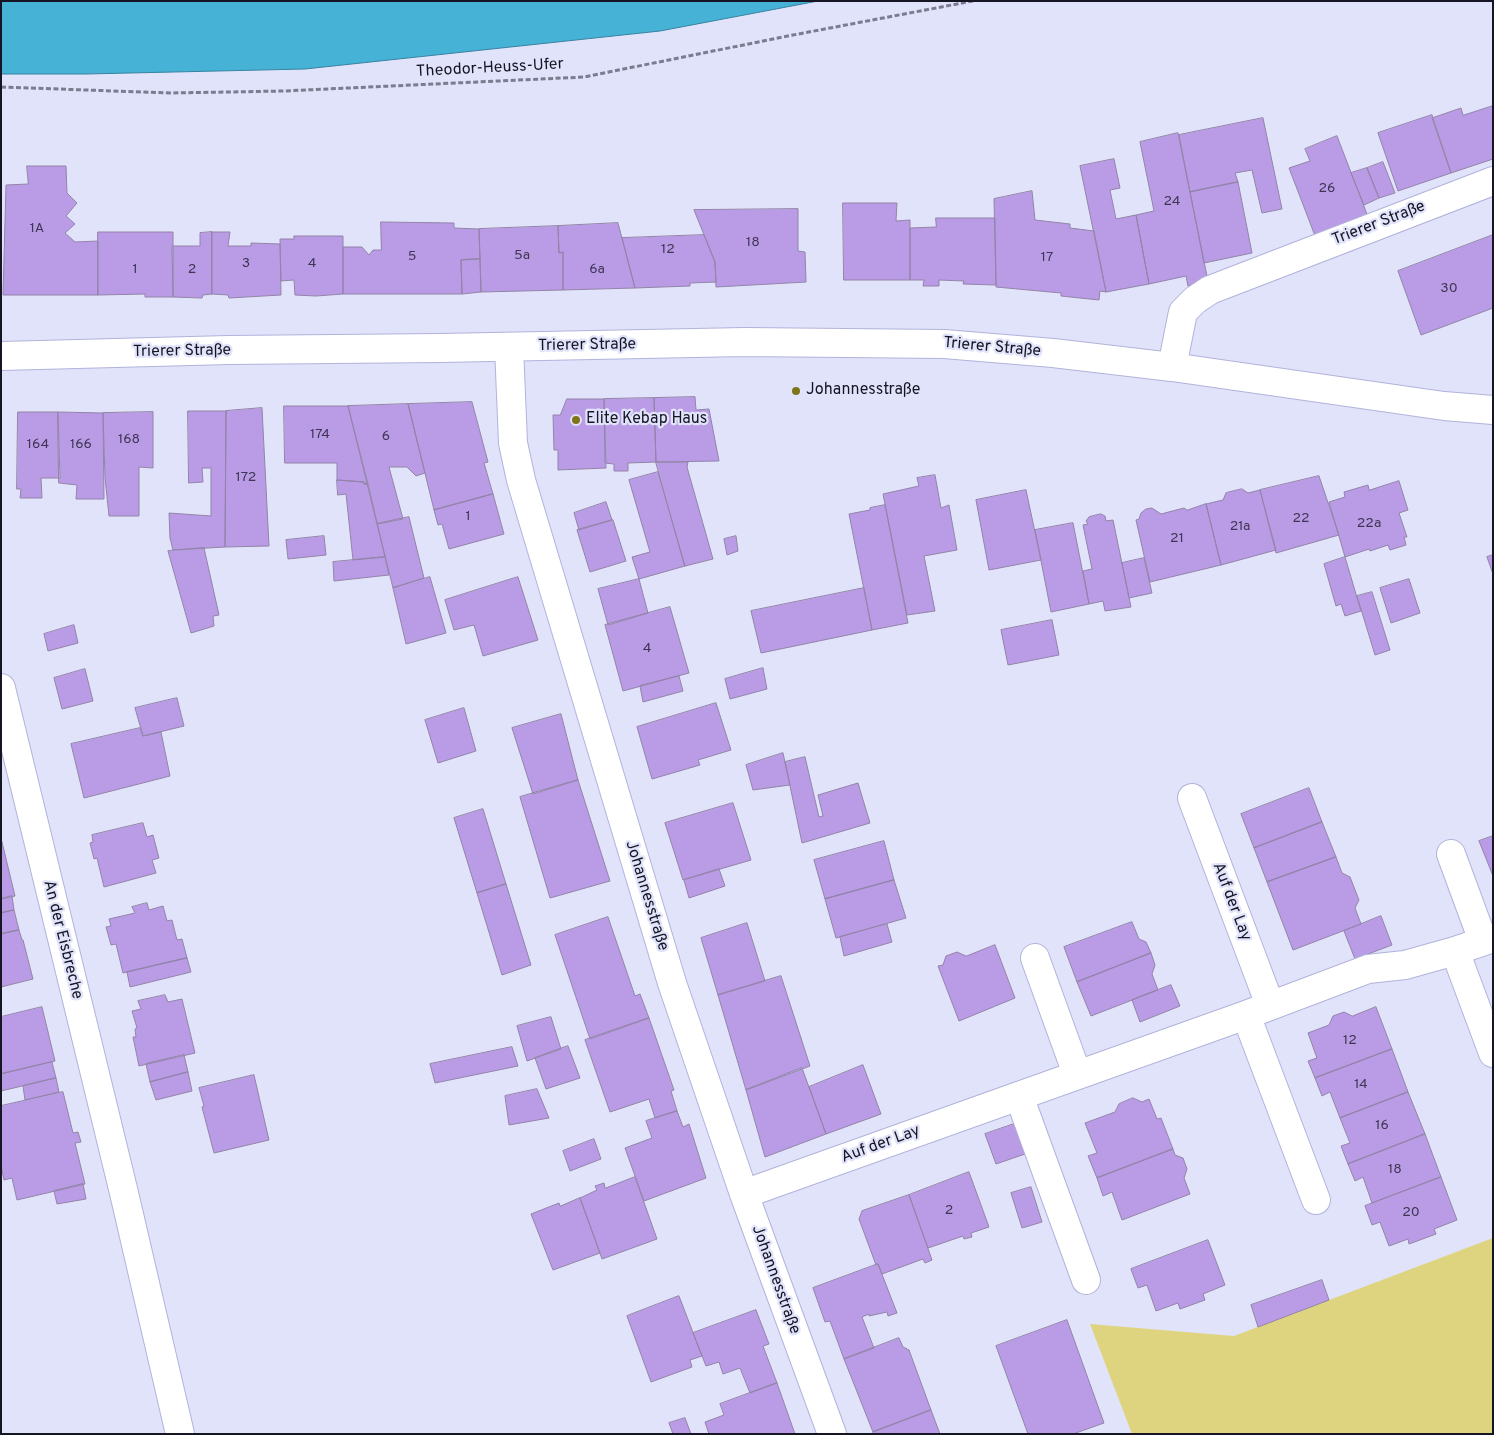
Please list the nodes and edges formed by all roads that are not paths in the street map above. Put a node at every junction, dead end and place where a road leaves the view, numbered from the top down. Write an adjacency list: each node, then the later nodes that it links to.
1 (1493, 180): 4 (street, Trierer Straße)
2 (509, 347): 3 (street, Trierer Straße); 4 (street, Trierer Straße); 16 (street, Johannesstraße)
3 (1, 356)
4 (1172, 367): 5 (street, Trierer Straße)
5 (1493, 410)
6 (1, 688): 19 (street, An der Eisbreche)
7 (1192, 798): 12 (street, Auf der Lay)
8 (1451, 854): 9 (street, Auf der Lay)
9 (1488, 939): 10 (street, Auf der Lay)
10 (1455, 951): 12 (street, Auf der Lay); 13 (street)
11 (1035, 958): 14 (street)
12 (1258, 1010): 14 (street, Auf der Lay); 17 (street, Auf der Lay)
13 (1493, 1053)
14 (1077, 1074): 15 (street, Auf der Lay)
15 (1018, 1096): 16 (street, Auf der Lay); 18 (street)
16 (744, 1194): 20 (street, Johannesstraße)
17 (1316, 1200)
18 (1086, 1280)
19 (180, 1434)
20 (832, 1434)

